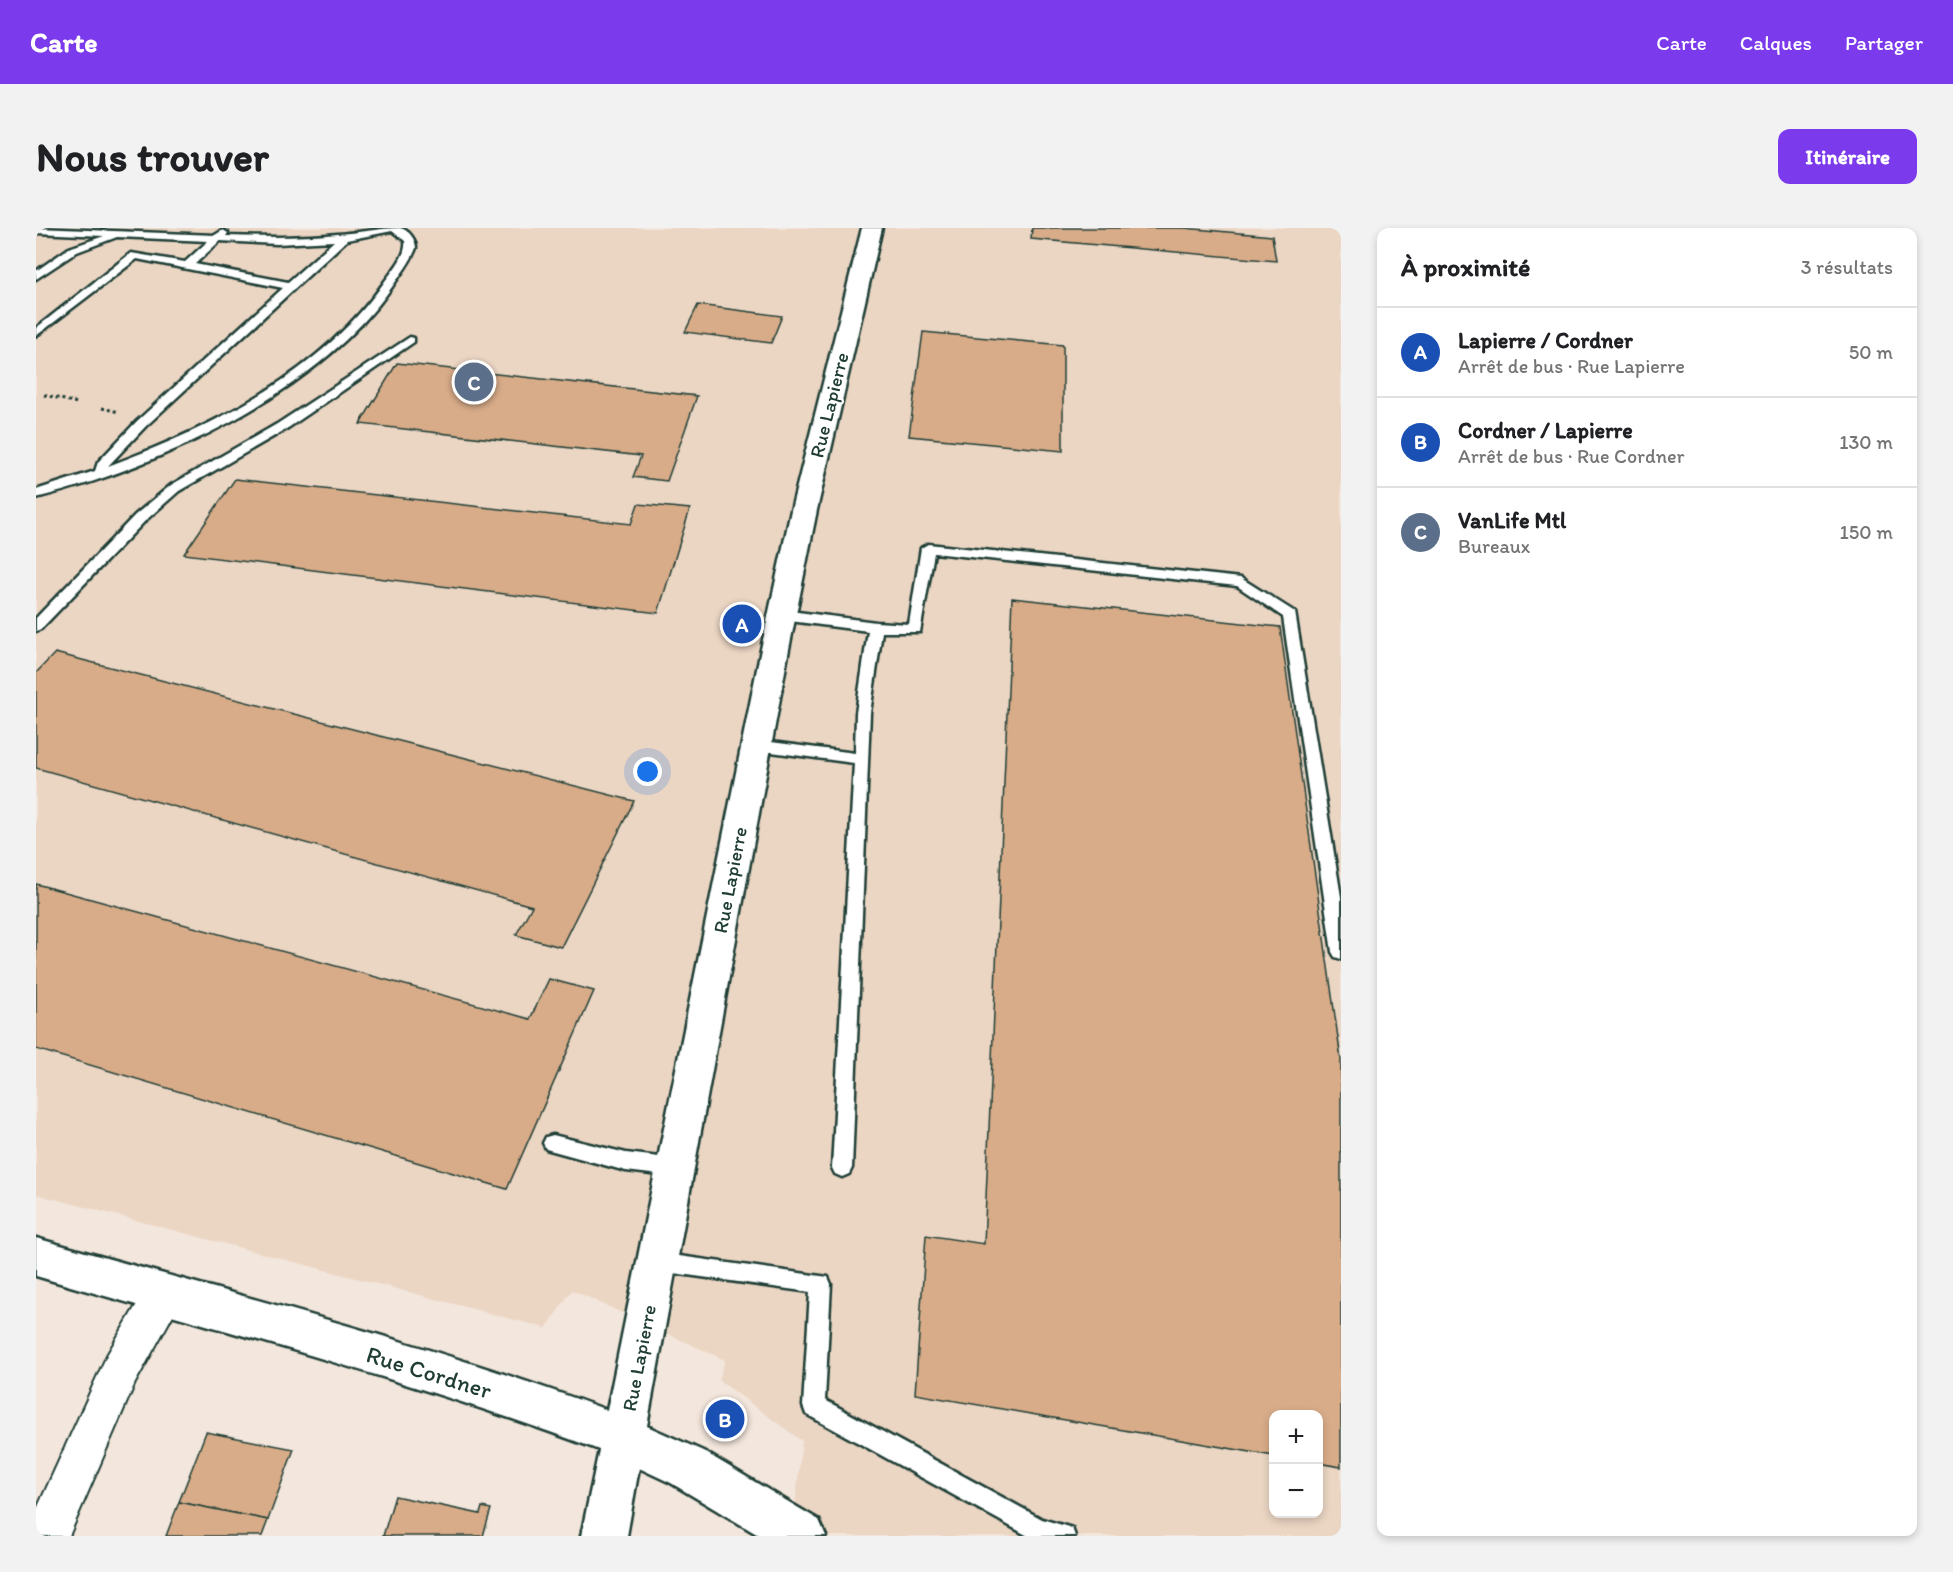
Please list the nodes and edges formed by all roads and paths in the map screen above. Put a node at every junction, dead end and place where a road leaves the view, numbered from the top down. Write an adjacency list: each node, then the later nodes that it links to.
1 (227, 228): 8 (lane)
2 (393, 228): 6 (lane); 17 (lane)
3 (872, 228): 19 (street, Rue Lapierre)
4 (36, 230): 5 (lane)
5 (68, 230): 7 (lane); 9 (lane)
6 (348, 232): 8 (lane); 12 (lane)
7 (121, 234): 8 (lane); 11 (lane)
8 (218, 238): 10 (lane)
9 (45, 240)
10 (188, 265): 12 (lane); 13 (lane)
11 (36, 276)
12 (291, 286): 17 (lane)
13 (36, 333)
14 (410, 340): 20 (lane)
15 (44, 395): 16 (path)
16 (77, 403)
17 (101, 473): 18 (lane)
18 (36, 494)
19 (782, 615): 21 (lane); 22 (street, Rue Lapierre)
20 (36, 626)
21 (876, 627): 23 (lane); 24 (lane)
22 (756, 745): 23 (lane); 26 (street, Rue Lapierre)
23 (862, 759): 27 (lane)
24 (1341, 952)
25 (553, 1143): 26 (lane)
26 (676, 1168): 29 (street, Rue Lapierre)
27 (843, 1168)
28 (36, 1257): 30 (street, Rue Cordner)
29 (658, 1262): 31 (street, Rue Lapierre); 35 (lane)
30 (164, 1295): 31 (street, Rue Cordner); 32 (street)
31 (624, 1438): 33 (street, Rue Lapierre); 34 (street, Rue Cordner)
32 (47, 1536)
33 (604, 1536)
34 (803, 1536)
35 (1064, 1536)

